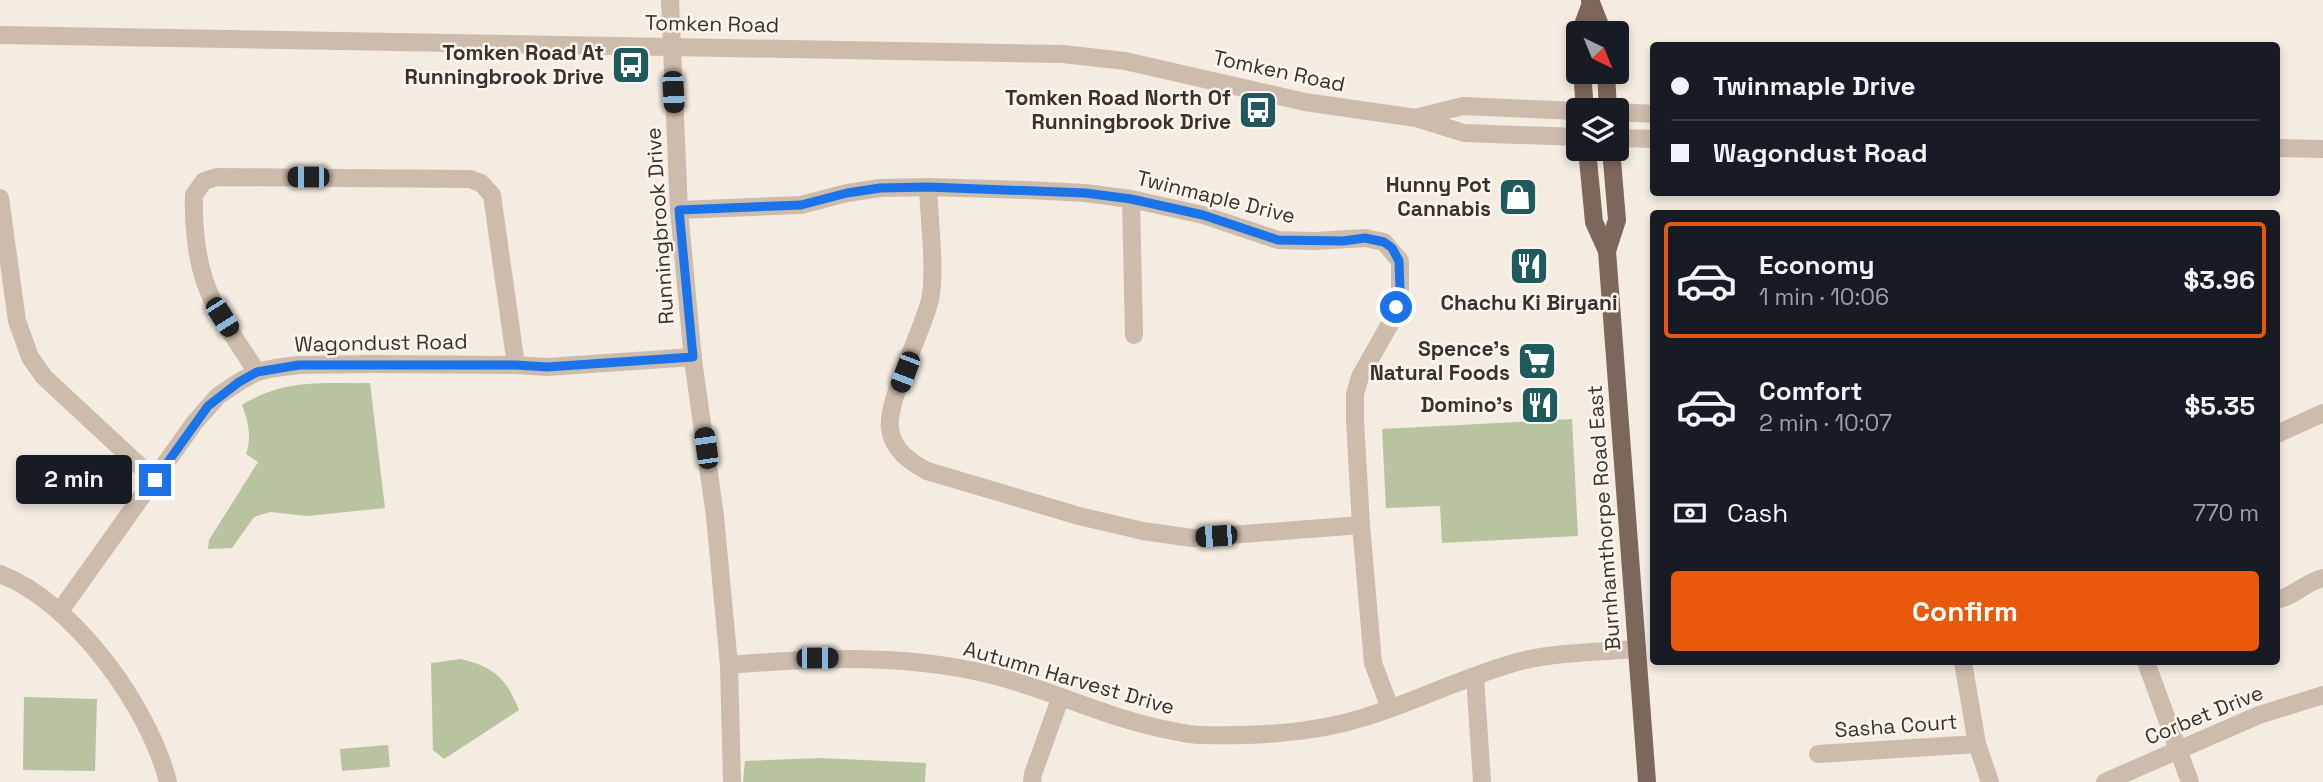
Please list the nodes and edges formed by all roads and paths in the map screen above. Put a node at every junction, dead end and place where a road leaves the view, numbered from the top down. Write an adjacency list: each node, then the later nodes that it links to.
1 (670, 0): 6 (street, Runningbrook Drive)
2 (1590, 3): 3 (main road); 4 (main road)
3 (1584, 21)
4 (1598, 21)
5 (0, 35): 6 (street, Tomken Road)
6 (672, 46): 10 (street, Tomken Road); 21 (street, Runningbrook Drive)
7 (1566, 110): 10 (street, Tomken Road)
8 (1629, 113): 9 (street)
9 (1650, 114)
10 (1416, 118): 11 (street, Tomken Road)
11 (1566, 136)
12 (1629, 138): 13 (street)
13 (1650, 139)
14 (2280, 148): 15 (street)
15 (2323, 149)
16 (1588, 161): 22 (main road, Burnhamthorpe Road East)
17 (1612, 161): 22 (main road, Burnhamthorpe Road East)
18 (928, 187): 20 (street, Twinmaple Drive); 21 (street, Twinmaple Drive); 30 (street)
19 (0, 198): 29 (street)
20 (1131, 199): 23 (street); 30 (street, Twinmaple Drive)
21 (679, 210): 24 (street, Runningbrook Drive)
22 (1607, 251): 35 (main road, Burnhamthorpe Road East)
23 (1134, 335)
24 (693, 357): 25 (street, Wagondust Road); 36 (street, Runningbrook Drive)
25 (516, 365): 26 (street, Wagondust Road); 26 (street)
26 (257, 372): 29 (street, Wagondust Road)
27 (2323, 413): 28 (street)
28 (2280, 433)
29 (155, 480): 34 (street, Wagondust Road)
30 (1361, 525): 42 (street, Twinmaple Drive)
31 (0, 574): 34 (street)
32 (2323, 578): 33 (street)
33 (2280, 599)
34 (60, 611): 46 (street)
35 (1637, 649): 39 (street, Autumn Harvest Drive); 50 (main road, Burnhamthorpe Road East)
36 (729, 665): 41 (street, Autumn Harvest Drive); 47 (street, Runningbrook Drive)
37 (1964, 665): 43 (street)
38 (2147, 665): 44 (street)
39 (1475, 676): 42 (street, Autumn Harvest Drive); 49 (street)
40 (2323, 695): 44 (street, Corbet Drive)
41 (1060, 699): 42 (street, Autumn Harvest Drive); 48 (street)
42 (1390, 708)
43 (1977, 744): 45 (street, Sasha Court); 51 (street)
44 (2177, 749): 52 (street, Corbet Drive); 53 (street)
45 (1818, 754)
46 (168, 782)
47 (732, 782)
48 (1032, 782)
49 (1482, 782)
50 (1647, 782)
51 (1990, 782)
52 (2105, 782)
53 (2190, 782)

